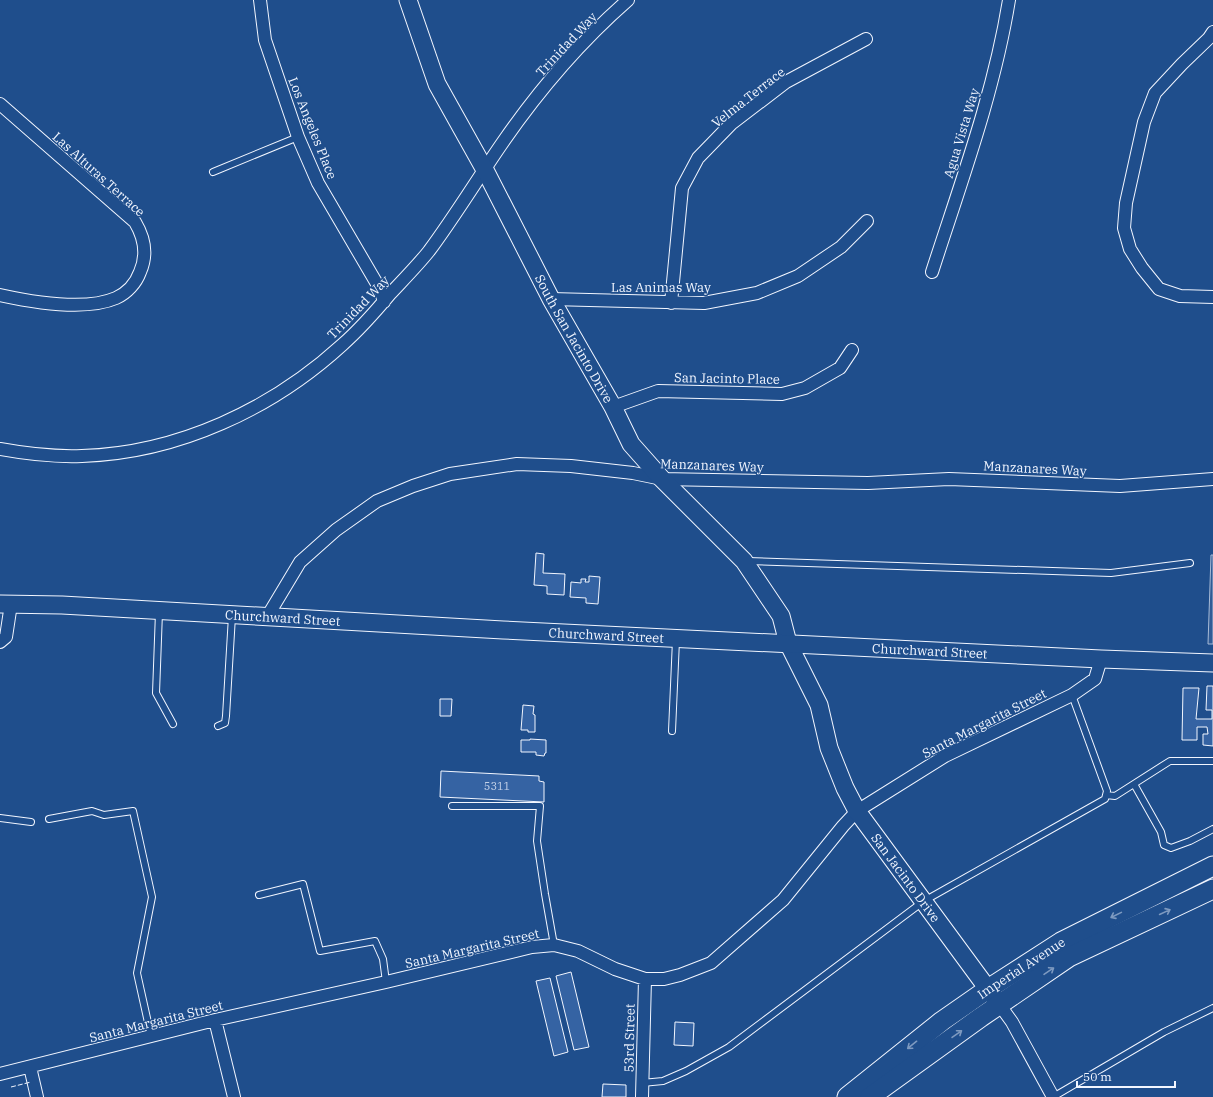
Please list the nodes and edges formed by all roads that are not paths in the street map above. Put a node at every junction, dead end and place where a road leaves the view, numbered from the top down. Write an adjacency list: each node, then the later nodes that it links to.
1 (260, 0): 8 (street, Los Angeles Place)
2 (408, 0): 9 (street, South San Jacinto Drive)
3 (628, 0): 9 (street, Trinidad Way)
4 (1009, 0): 12 (street, Agua Vista Way)
5 (1213, 32): 14 (street)
6 (866, 38): 17 (street, Velma Terrace)
7 (0, 104): 13 (street, Las Alturas Terrace)
8 (298, 137): 10 (lane); 16 (street, Los Angeles Place)
9 (485, 170): 15 (street, South San Jacinto Drive); 16 (street, Trinidad Way)
10 (213, 172)
11 (867, 221): 17 (street, Las Animas Way)
12 (932, 272)
13 (0, 295)
14 (1213, 297)
15 (551, 299): 17 (street, Las Animas Way); 19 (street, South San Jacinto Drive)
16 (384, 302): 20 (street, Trinidad Way)
17 (671, 303)
18 (852, 350): 19 (street, San Jacinto Place)
19 (613, 407): 21 (street, South San Jacinto Drive)
20 (0, 449)
21 (662, 478): 22 (street, Manzanares Way); 23 (street, South San Jacinto Drive); 28 (street, Manzanares Way)
22 (1213, 479)
23 (744, 561): 24 (lane); 31 (street, South San Jacinto Drive)
24 (1190, 563)
25 (6, 604): 26 (street, Churchward Street); 30 (street)
26 (159, 610): 27 (street, Churchward Street); 35 (lane)
27 (232, 614): 28 (street, Churchward Street); 36 (lane)
28 (268, 616): 29 (street, Churchward Street)
29 (676, 638): 31 (street, Churchward Street); 37 (lane)
30 (0, 642)
31 (788, 643): 32 (street, Churchward Street); 42 (street, San Jacinto Drive)
32 (1101, 659): 33 (street, Churchward Street); 34 (street, Santa Margarita Street)
33 (1213, 664)
34 (1072, 695): 40 (lane); 42 (street, Santa Margarita Street)
35 (173, 724)
36 (218, 726)
37 (672, 731)
38 (1213, 761): 39 (lane)
39 (1134, 784): 40 (lane); 46 (lane)
40 (1106, 795): 50 (lane)
41 (452, 806): 51 (lane)
42 (857, 812): 50 (street, San Jacinto Drive); 52 (street, Santa Margarita Street)
43 (0, 818): 45 (lane)
44 (49, 819): 58 (lane)
45 (31, 822)
46 (1213, 829)
47 (1213, 866): 54 (main road, Imperial Avenue, one-way to 54)
48 (1213, 889): 55 (main road, Imperial Avenue, one-way to 48)
49 (259, 895): 53 (lane)
50 (924, 901): 54 (street, San Jacinto Drive); 61 (lane)
51 (554, 945): 52 (street, Santa Margarita Street); 53 (street, Santa Margarita Street)
52 (645, 979): 61 (street, 53rd Street)
53 (386, 982): 57 (street, Santa Margarita Street)
54 (988, 989): 55 (street, San Jacinto Drive); 65 (main road, Imperial Avenue, one-way to 65)
55 (999, 1004): 66 (main road, Imperial Avenue, one-way to 55); 67 (street, San Jacinto Drive)
56 (1213, 1008): 67 (lane)
57 (216, 1020): 58 (street, Santa Margarita Street); 63 (street)
58 (151, 1036): 59 (street, Santa Margarita Street)
59 (30, 1067): 60 (street, Santa Margarita Street); 62 (street)
60 (0, 1074)
61 (642, 1083): 64 (street, 53rd Street)
62 (37, 1097)
63 (234, 1097)
64 (642, 1097)
65 (847, 1097)
66 (870, 1097)
67 (1053, 1097)

